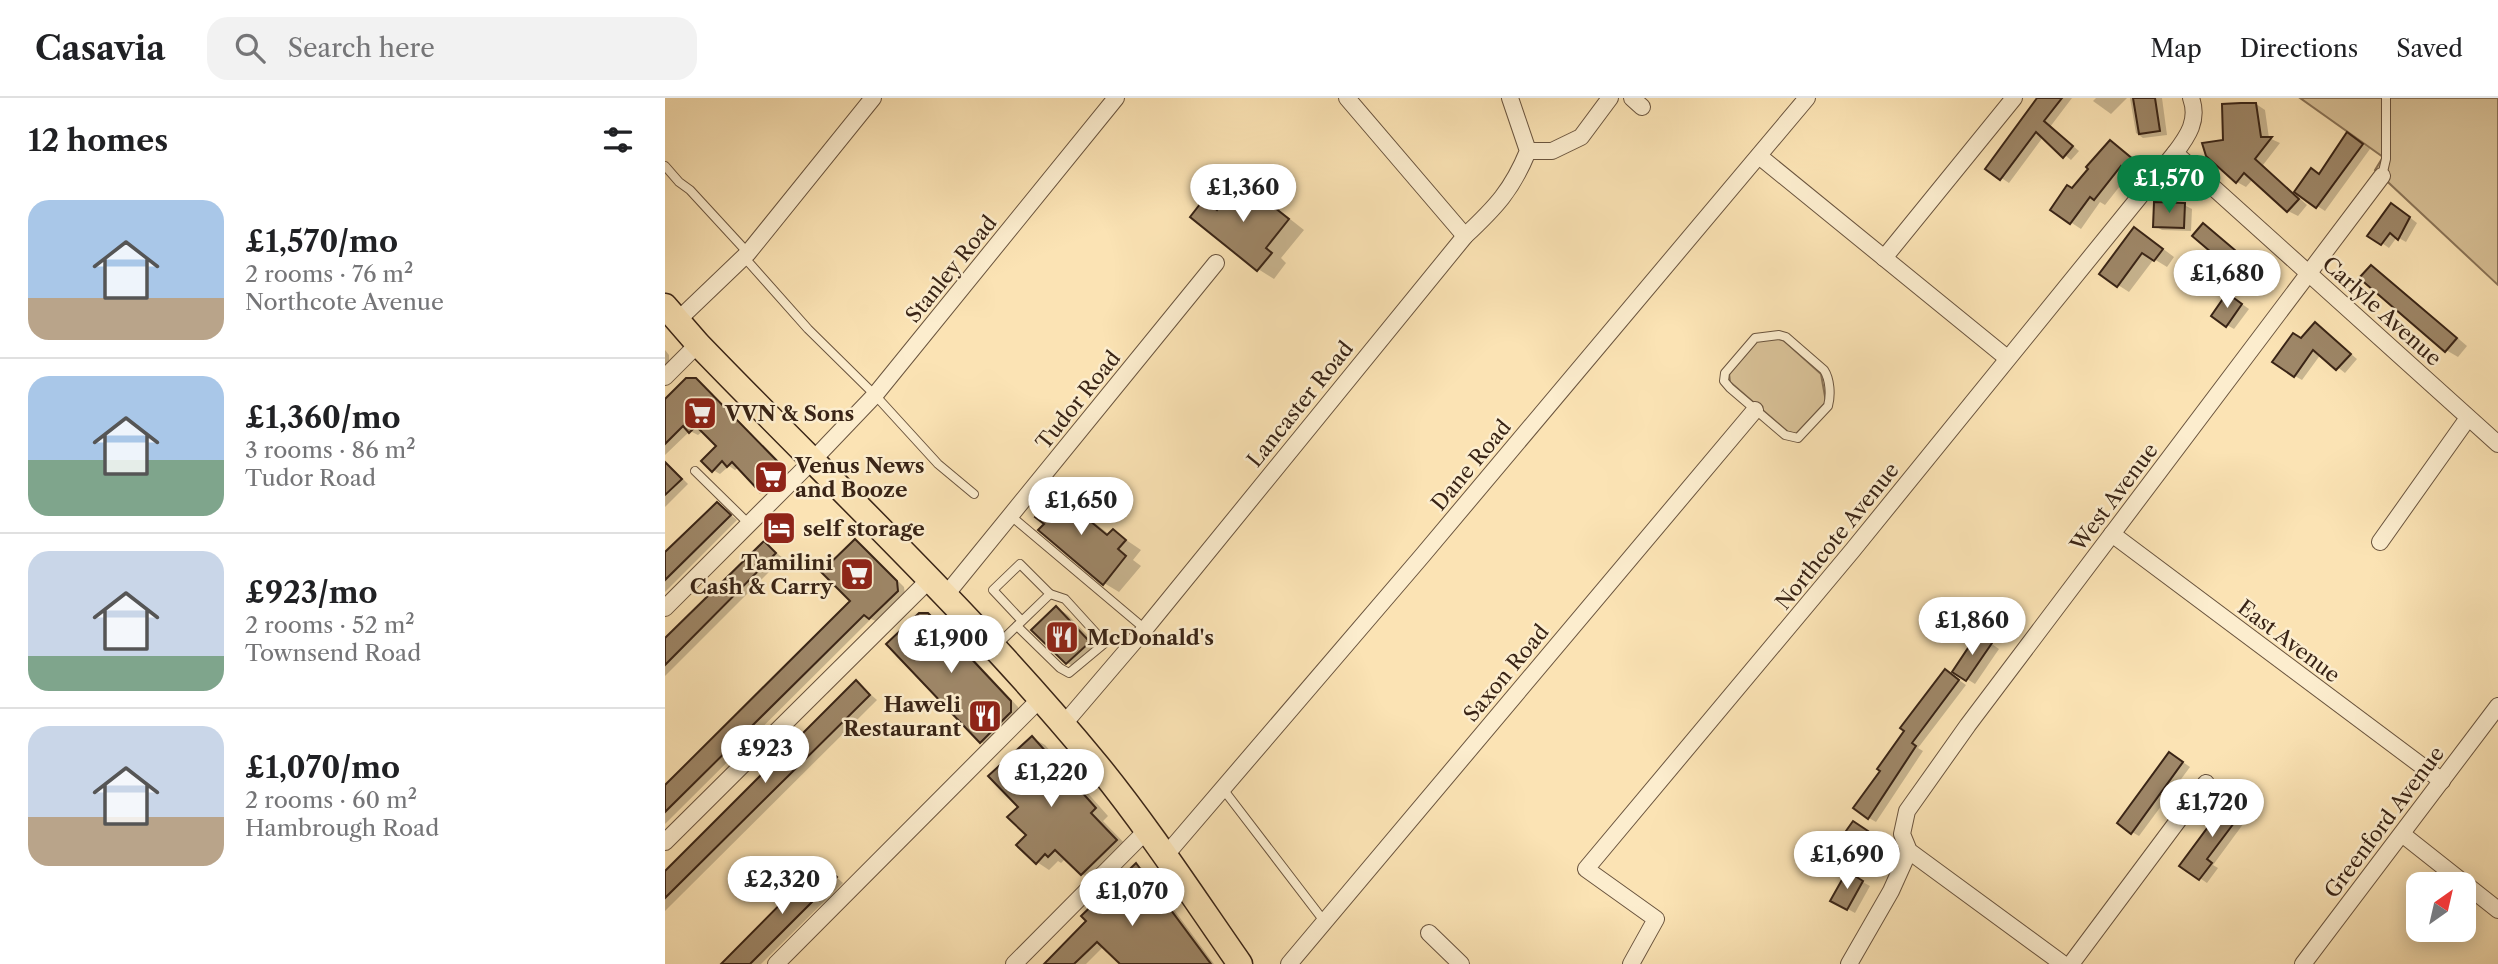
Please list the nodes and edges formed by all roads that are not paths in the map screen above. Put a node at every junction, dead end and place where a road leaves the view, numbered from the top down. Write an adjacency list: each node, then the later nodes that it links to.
1 (873, 98): 16 (street)
2 (1116, 98): 24 (street, Stanley Road)
3 (1346, 98): 15 (street)
4 (1510, 98): 10 (street)
5 (1610, 98): 10 (street)
6 (1807, 98): 12 (street, Dane Road)
7 (2014, 98): 17 (street)
8 (2386, 98): 14 (lane)
9 (2193, 106): 11 (street, Northcote Avenue)
10 (1528, 151): 15 (street, Lancaster Road)
11 (2175, 153): 19 (street, Carlyle Avenue); 22 (street, Northcote Avenue)
12 (1759, 156): 17 (street); 46 (street, Dane Road)
13 (665, 166): 16 (lane)
14 (2382, 176): 19 (street, West Avenue)
15 (1465, 236): 39 (street, Lancaster Road)
16 (746, 255): 20 (street); 24 (lane)
17 (1884, 258): 22 (street)
18 (1216, 263): 31 (street, Tudor Road)
19 (2310, 274): 26 (street, Carlyle Avenue); 33 (street, West Avenue)
20 (671, 313): 21 (main road)
21 (698, 344): 23 (street); 28 (main road)
22 (2007, 358): 60 (street, Northcote Avenue)
23 (665, 377)
24 (875, 395): 28 (street, Stanley Road); 30 (lane)
25 (1755, 410): 25 (lane); 53 (street, Saxon Road)
26 (2469, 418): 27 (street, Carlyle Avenue); 34 (street)
27 (2498, 444)
28 (812, 461): 32 (street, Stanley Road); 35 (main road)
29 (695, 471): 32 (lane)
30 (974, 494)
31 (1010, 516): 35 (street, Tudor Road); 39 (lane)
32 (749, 524): 37 (street, Stanley Road)
33 (2112, 534): 44 (street, East Avenue); 50 (street, West Avenue)
34 (2380, 542)
35 (937, 588): 40 (main road); 49 (street, Tudor Road)
36 (1050, 594): 38 (lane); 38 (lane); 38 (lane)
37 (665, 608)
38 (1019, 624): 40 (lane)
39 (1145, 629): 43 (street, Lancaster Road)
40 (994, 649): 41 (main road)
41 (1041, 699): 43 (main road); 55 (street)
42 (2498, 706): 44 (street, Greenford Avenue)
43 (1063, 725): 47 (main road)
44 (2442, 781): 48 (street, Greenford Avenue)
45 (2206, 782): 63 (street)
46 (1223, 789): 51 (street, Dane Road); 53 (lane)
47 (1147, 830): 51 (main road); 56 (street)
48 (2402, 834): 52 (street); 64 (street, Greenford Avenue)
49 (665, 842)
50 (1909, 851): 61 (street); 62 (street)
51 (1165, 856): 57 (main road)
52 (2498, 909)
53 (1324, 921): 58 (street, Saxon Road)
54 (1429, 933): 59 (street)
55 (776, 964)
56 (1014, 964)
57 (1240, 964)
58 (1289, 964)
59 (1461, 964)
60 (1631, 964)
61 (1849, 964)
62 (2063, 964)
63 (2071, 964)
64 (2303, 964)

